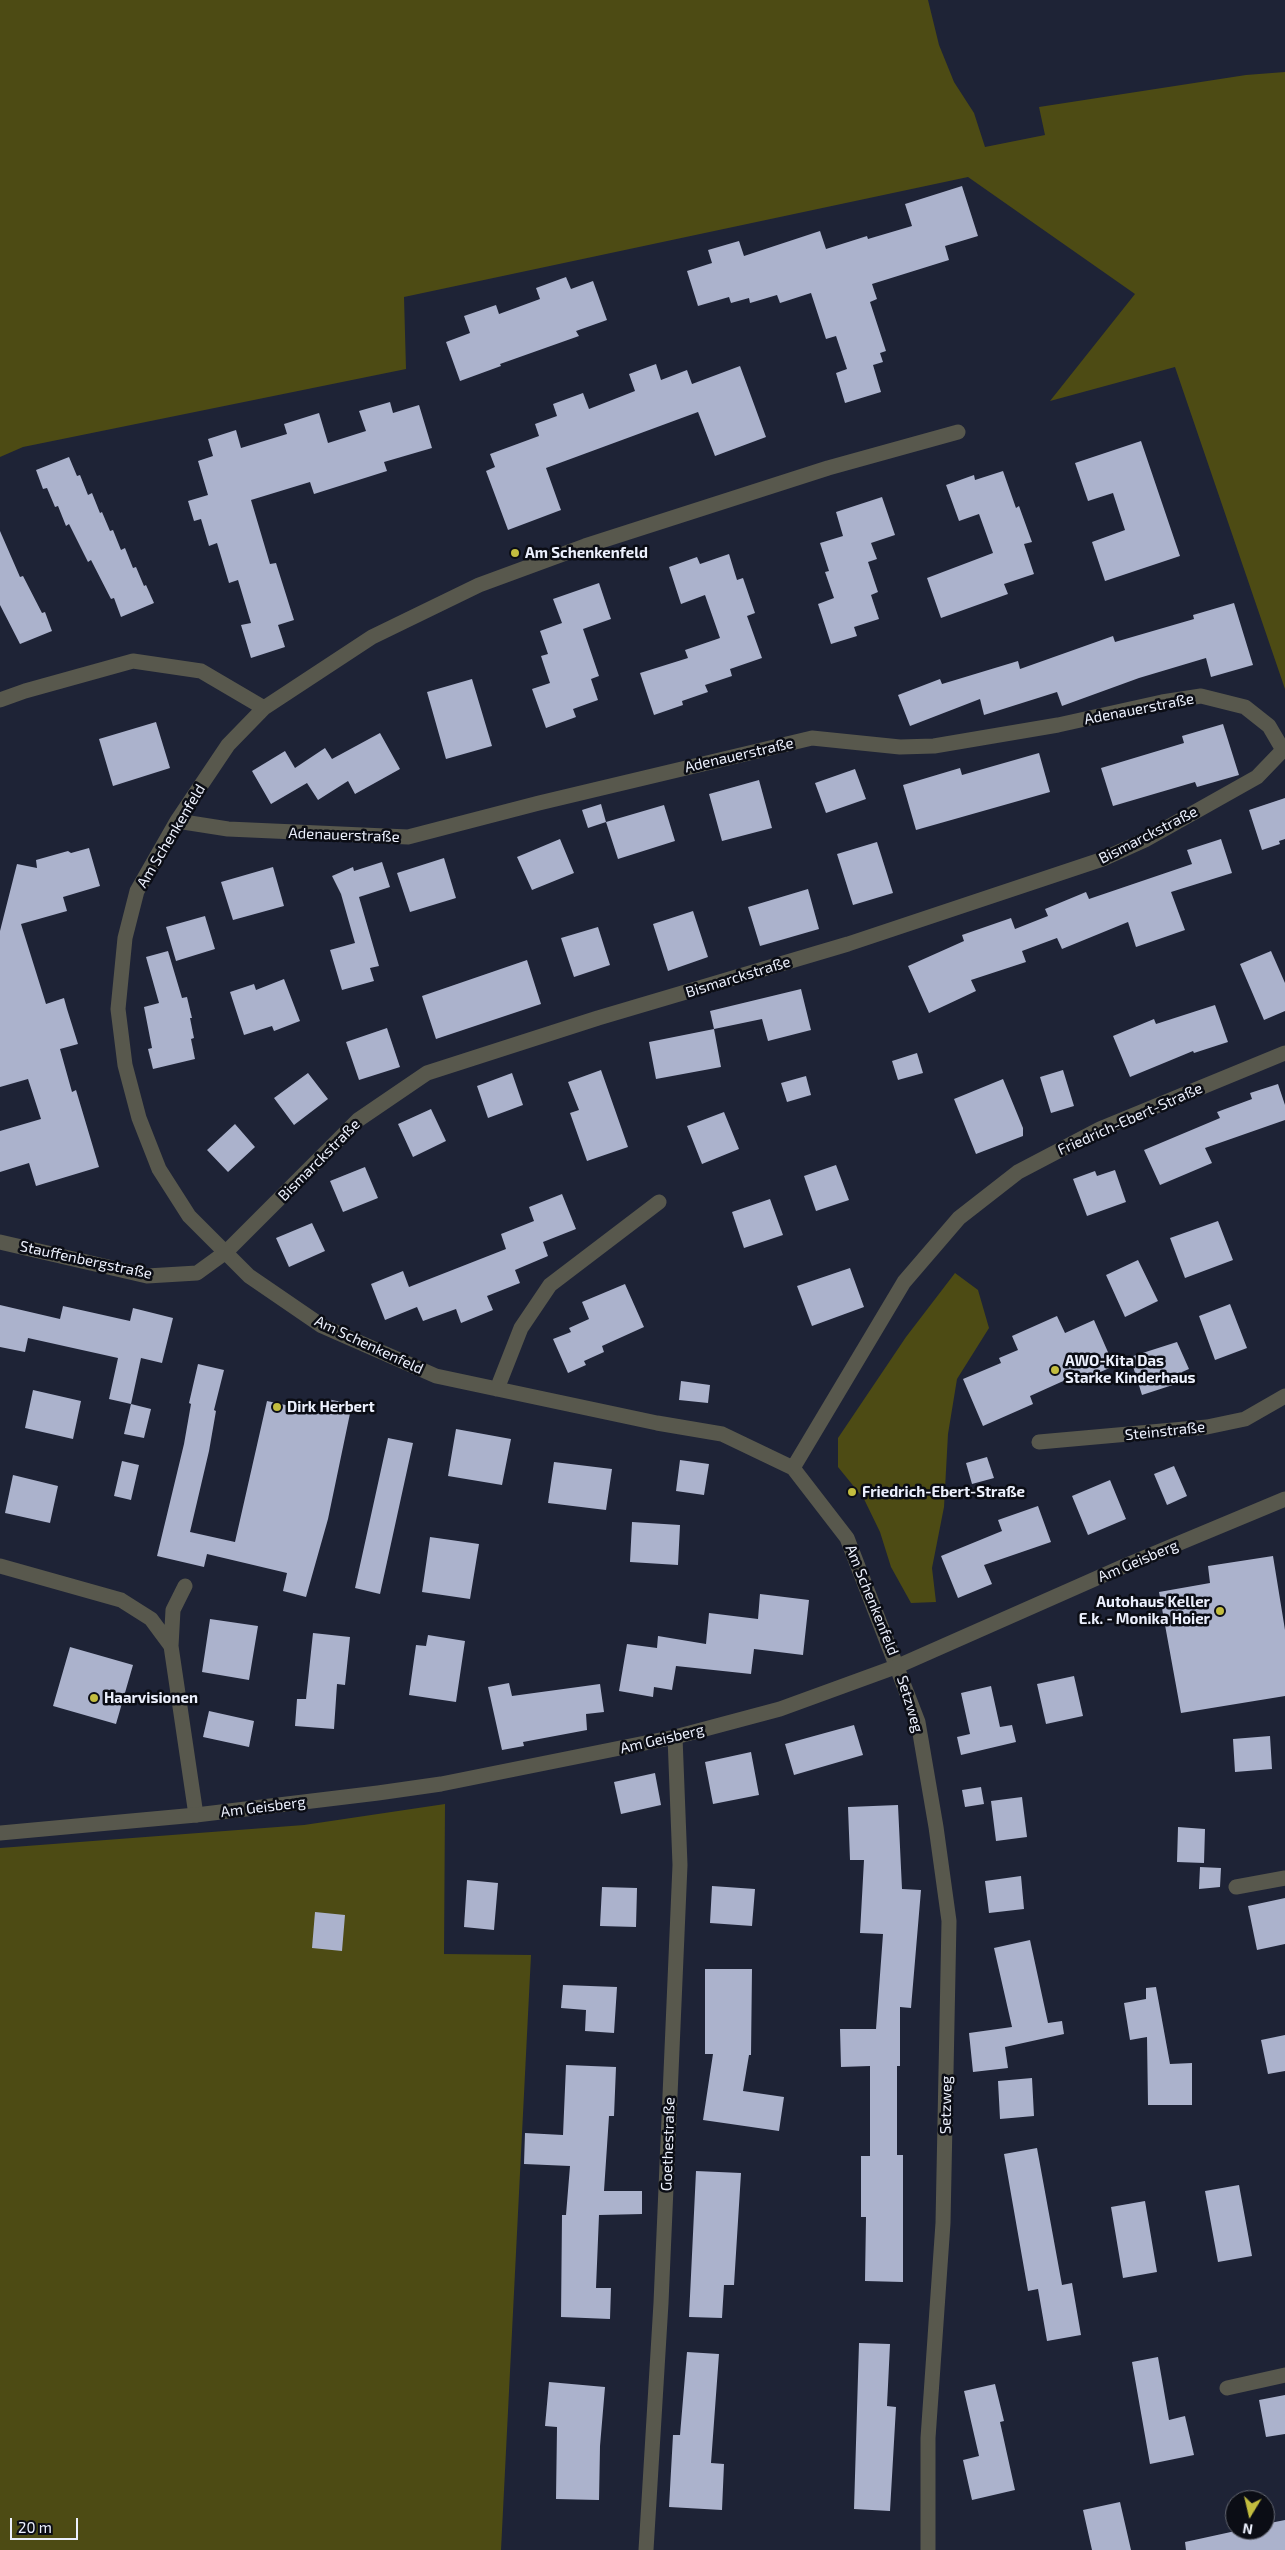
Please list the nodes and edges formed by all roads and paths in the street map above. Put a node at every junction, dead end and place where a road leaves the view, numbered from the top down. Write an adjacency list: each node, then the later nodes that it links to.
1 (958, 432): 3 (street, Am Schenkenfeld)
2 (0, 700): 3 (street)
3 (264, 708): 5 (street, Am Schenkenfeld)
4 (1284, 750): 5 (street, Adenauerstraße); 9 (street, Bismarckstraße)
5 (177, 821): 9 (street, Am Schenkenfeld)
6 (1285, 1053): 13 (street, Friedrich-Ebert-Straße)
7 (659, 1202): 10 (street)
8 (0, 1242): 9 (street, Stauffenbergstraße)
9 (226, 1252): 10 (street, Am Schenkenfeld)
10 (496, 1389): 13 (street, Am Schenkenfeld)
11 (1285, 1396): 12 (street, Steinstraße)
12 (1039, 1442)
13 (793, 1468): 18 (street, Am Schenkenfeld)
14 (1285, 1499): 18 (street, Am Geisberg)
15 (0, 1566): 17 (street)
16 (186, 1586): 17 (street)
17 (171, 1646): 20 (street)
18 (898, 1666): 19 (street, Am Geisberg); 27 (street, Setzweg)
19 (675, 1737): 20 (street, Am Geisberg); 26 (street, Goethestraße)
20 (196, 1815): 21 (street, Am Geisberg)
21 (0, 1833)
22 (1285, 1878): 23 (street)
23 (1236, 1887)
24 (1285, 2376): 25 (street)
25 (1227, 2388)
26 (646, 2550)
27 (928, 2550)

